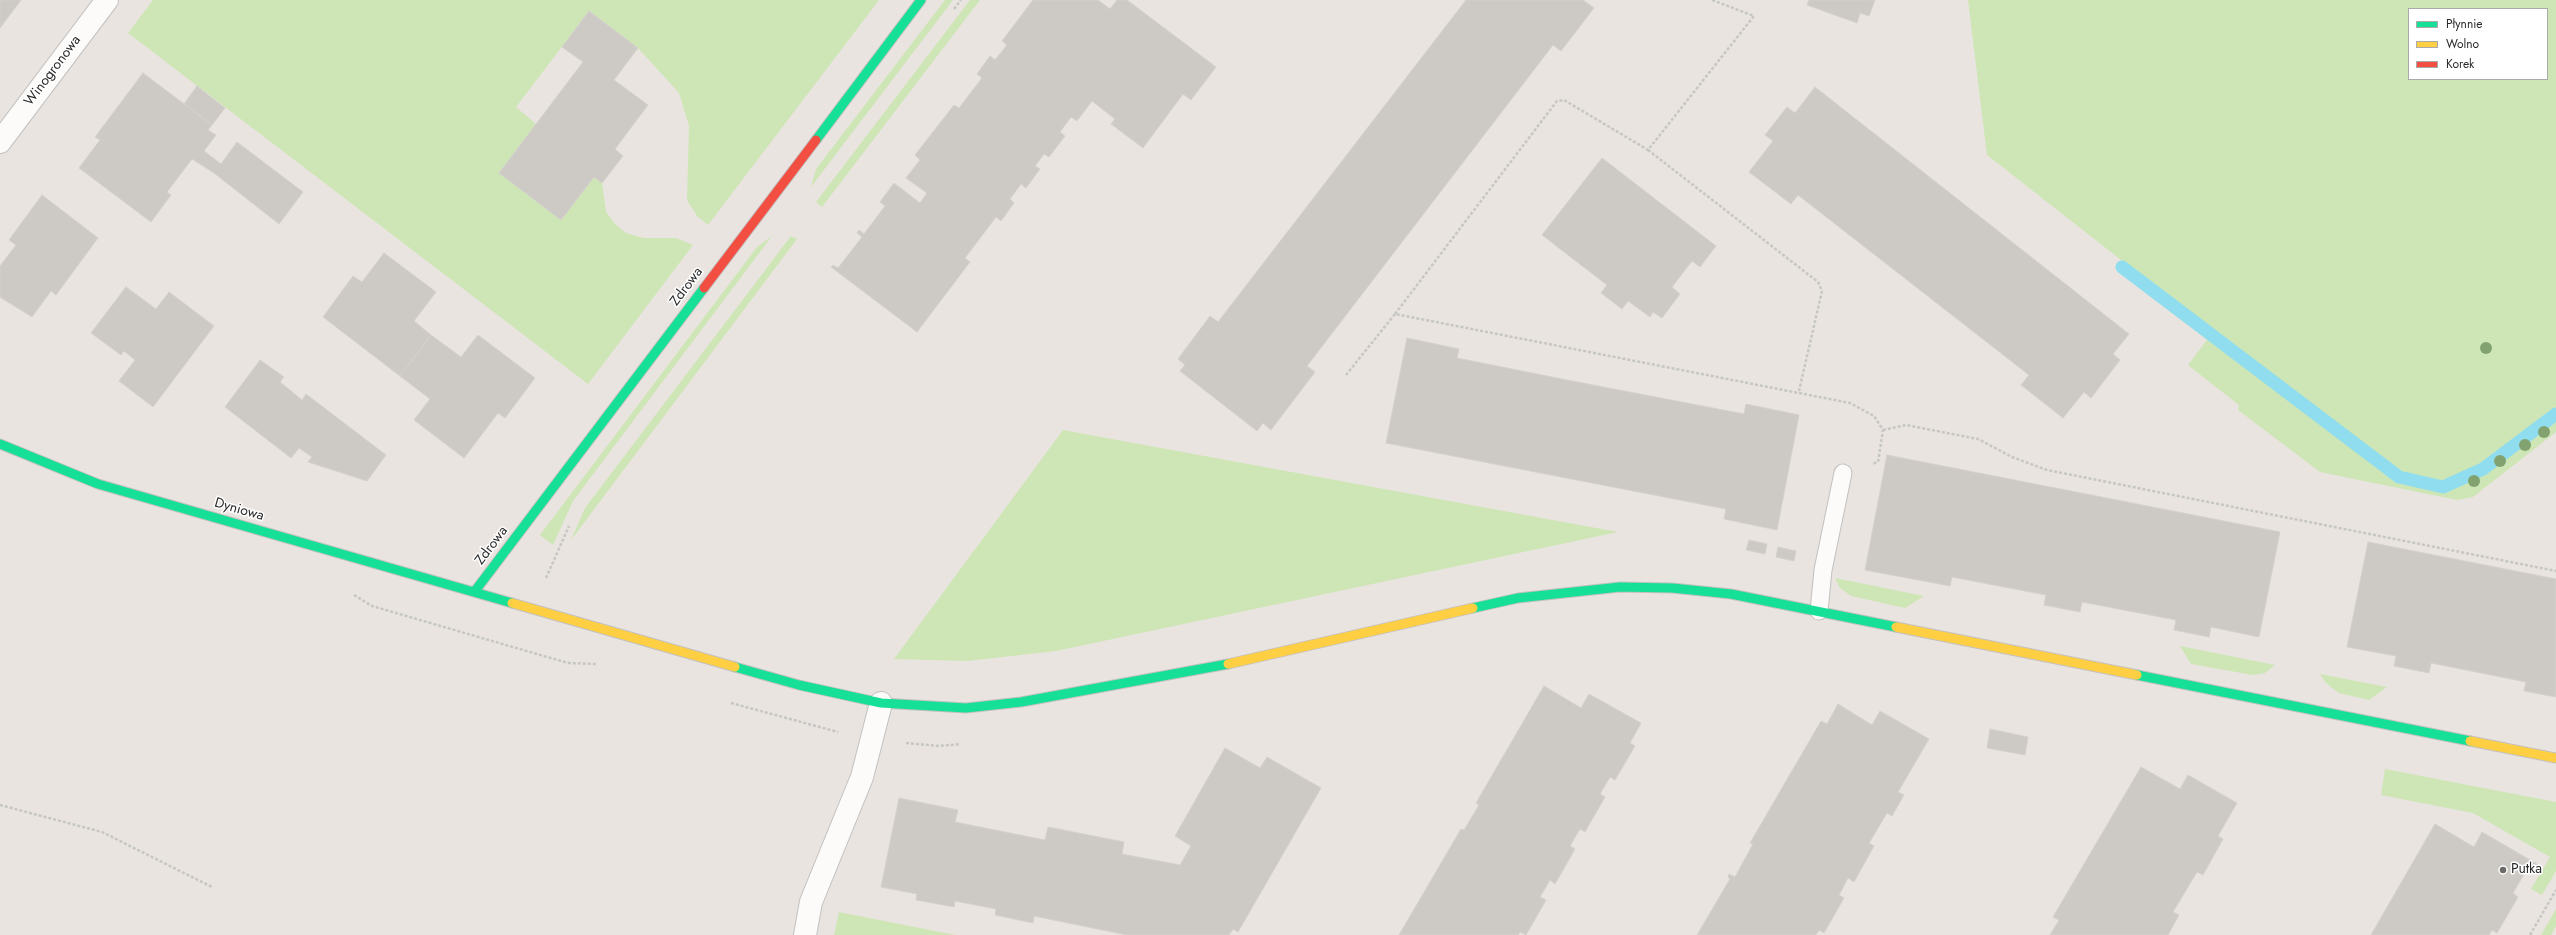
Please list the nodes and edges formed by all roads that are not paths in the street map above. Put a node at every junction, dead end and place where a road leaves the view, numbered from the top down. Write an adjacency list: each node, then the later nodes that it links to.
1 (107, 0): 3 (street, Winogronowa)
2 (921, 0): 6 (street, Zdrowa)
3 (0, 142)
4 (0, 444): 6 (street, Dyniowa)
5 (1843, 473): 7 (lane)
6 (475, 591): 8 (street, Dyniowa)
7 (1819, 611): 8 (street, Dyniowa); 9 (street, Dyniowa)
8 (881, 702): 10 (street)
9 (2556, 758)
10 (805, 935)

